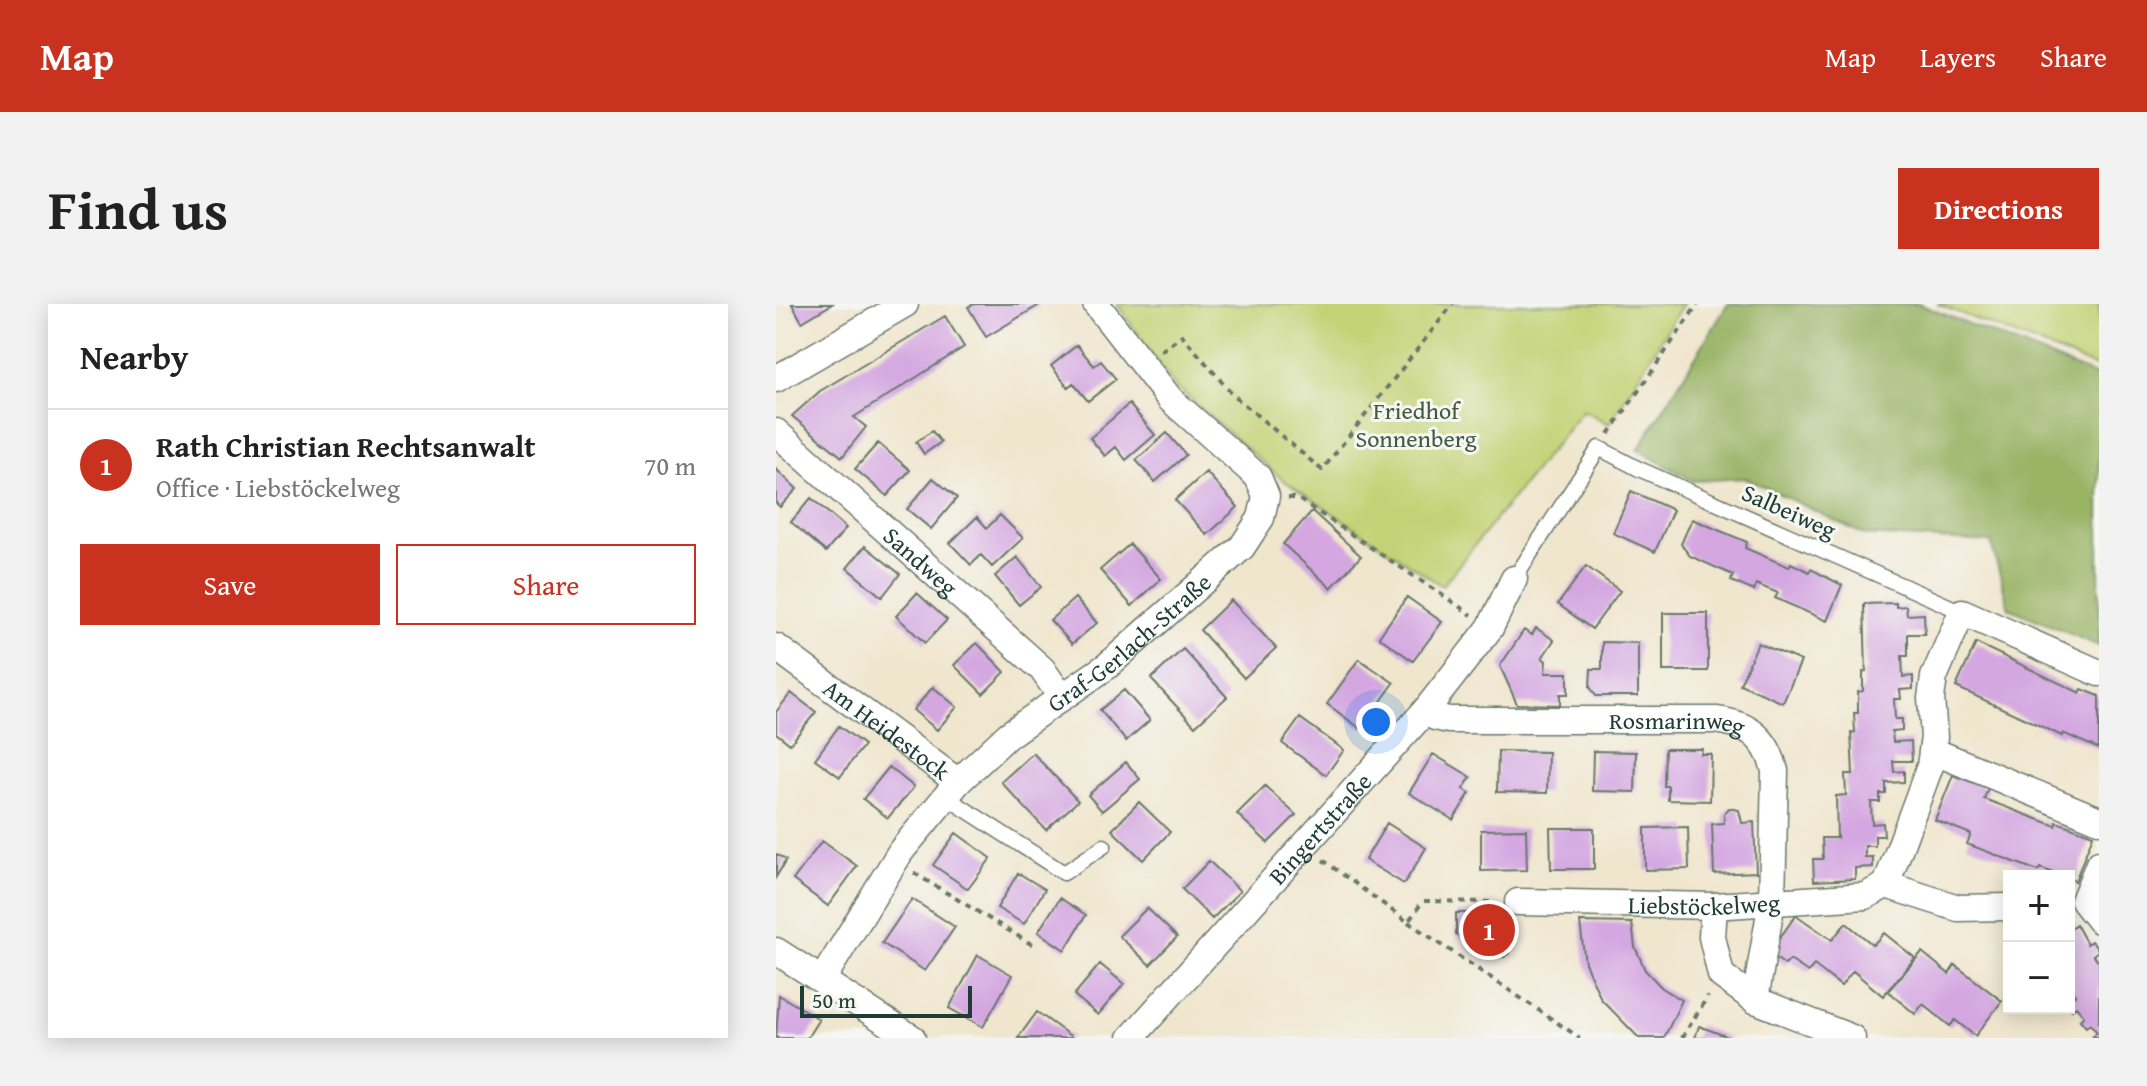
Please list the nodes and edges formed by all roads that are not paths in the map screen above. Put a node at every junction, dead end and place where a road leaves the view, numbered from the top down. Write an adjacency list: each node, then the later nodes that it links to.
1 (905, 304): 3 (street)
2 (1096, 304): 10 (street, Graf-Gerlach-Straße)
3 (776, 379)
4 (776, 432): 10 (street, Sandweg)
5 (1599, 448): 6 (lane, Bingertstraße); 7 (lane, Salbeiweg)
6 (1514, 579): 11 (street, Bingertstraße)
7 (1962, 612): 9 (street); 12 (street)
8 (776, 647): 13 (street, Am Heidestock)
9 (2099, 673)
10 (1060, 695): 13 (street, Graf-Gerlach-Straße)
11 (1426, 710): 18 (street, Rosmarinweg); 27 (street, Bingertstraße)
12 (1933, 751): 14 (street); 17 (street)
13 (952, 790): 15 (lane); 24 (street, Graf-Gerlach-Straße)
14 (2099, 820)
15 (1104, 846)
16 (2099, 864): 22 (street)
17 (1886, 885): 18 (street, Liebstöckelweg); 21 (street)
18 (1772, 901): 20 (street, Liebstöckelweg); 25 (street, Rosmarinweg)
19 (1518, 902): 20 (street, Liebstöckelweg)
20 (1714, 906): 25 (street)
21 (2003, 907)
22 (2084, 908)
23 (776, 951): 24 (street)
24 (822, 980): 26 (street)
25 (1755, 1000): 28 (street)
26 (912, 1038)
27 (1131, 1038)
28 (1852, 1038)

